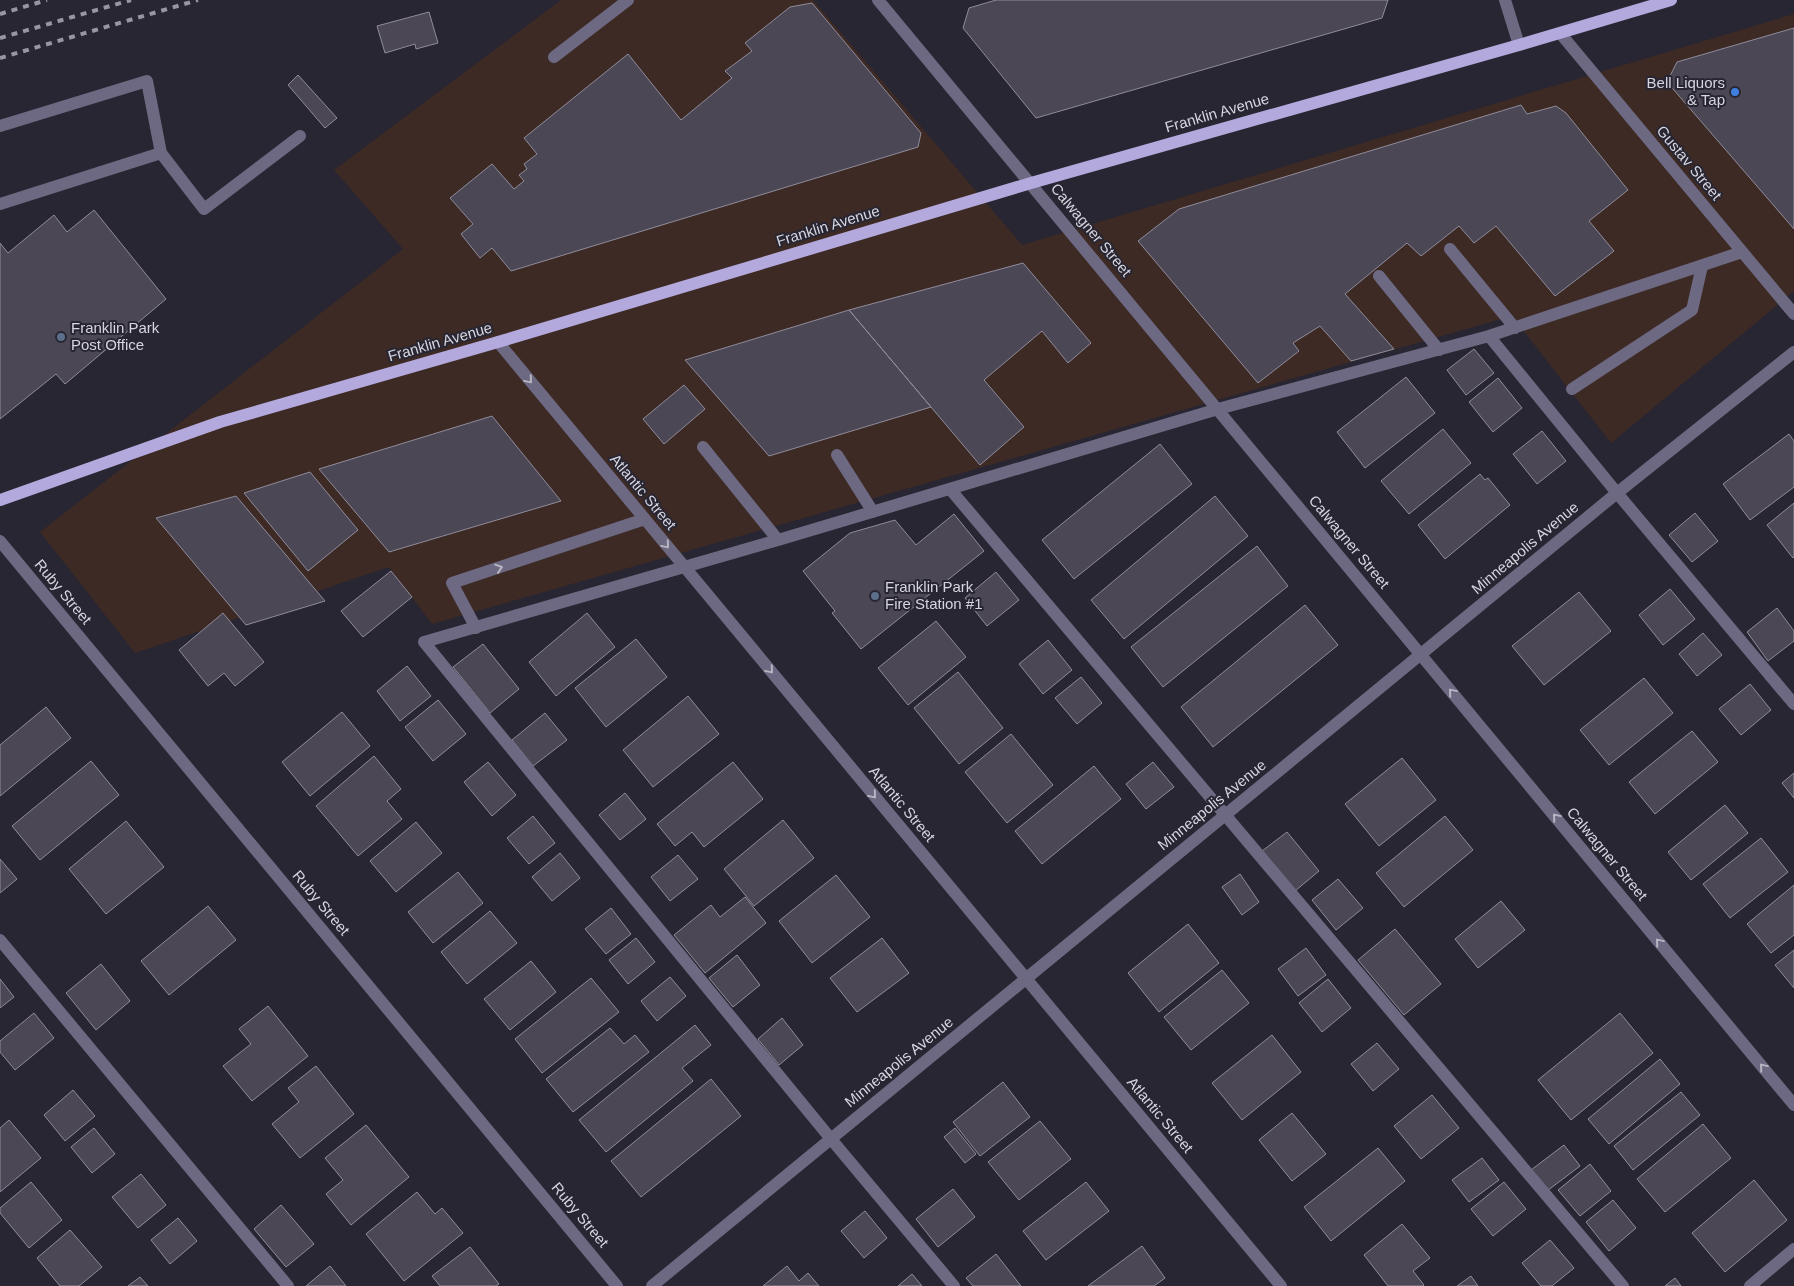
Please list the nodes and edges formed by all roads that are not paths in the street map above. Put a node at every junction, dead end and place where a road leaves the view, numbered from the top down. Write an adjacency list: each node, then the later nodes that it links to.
1 (628, 0): 7 (street)
2 (878, 0): 11 (street, Calwagner Street)
3 (1506, 0): 6 (street)
4 (1671, 0): 5 (main road, Franklin Avenue)
5 (1560, 33): 6 (main road, Franklin Avenue); 14 (street, Gustav Street)
6 (1519, 45): 11 (main road, Franklin Avenue)
7 (554, 58)
8 (0, 126): 10 (street)
9 (300, 136): 10 (street)
10 (161, 153): 12 (street)
11 (1031, 183): 20 (main road, Franklin Avenue); 24 (street, Calwagner Street)
12 (0, 204)
13 (1450, 249): 18 (street)
14 (1742, 252): 15 (street); 17 (street, Gustav Street)
15 (1702, 266): 18 (street); 23 (street)
16 (1379, 276): 21 (street)
17 (1794, 314)
18 (1515, 328): 19 (street)
19 (1490, 336): 21 (street); 28 (street)
20 (498, 342): 29 (main road, Franklin Avenue); 31 (street, Atlantic Street, one-way to 31)
21 (1439, 350): 24 (street)
22 (1794, 352): 28 (street, Minneapolis Avenue)
23 (1572, 389)
24 (1218, 408): 27 (street); 36 (street, Calwagner Street)
25 (703, 447): 32 (street)
26 (837, 456): 30 (street)
27 (950, 489): 30 (street); 38 (street)
28 (1617, 493): 36 (street, Minneapolis Avenue); 37 (street)
29 (0, 500)
30 (872, 512): 32 (street)
31 (645, 519): 34 (street, Atlantic Street, one-way to 34); 35 (street, one-way to 31)
32 (778, 540): 34 (street)
33 (0, 541): 45 (street, Ruby Street)
34 (684, 568): 35 (street); 40 (street, Atlantic Street, one-way to 40)
35 (476, 628): 42 (street)
36 (1421, 655): 38 (street, Minneapolis Avenue); 41 (street, Calwagner Street, one-way to 36)
37 (1794, 704)
38 (1226, 815): 40 (street, Minneapolis Avenue); 49 (street)
39 (0, 940): 44 (street)
40 (1026, 979): 42 (street, Minneapolis Avenue); 48 (street, Atlantic Street)
41 (1794, 1105)
42 (831, 1139): 46 (street, Minneapolis Avenue); 47 (street)
43 (1794, 1249): 50 (street)
44 (288, 1286)
45 (617, 1286)
46 (652, 1286)
47 (954, 1286)
48 (1281, 1286)
49 (1623, 1286)
50 (1750, 1286)

